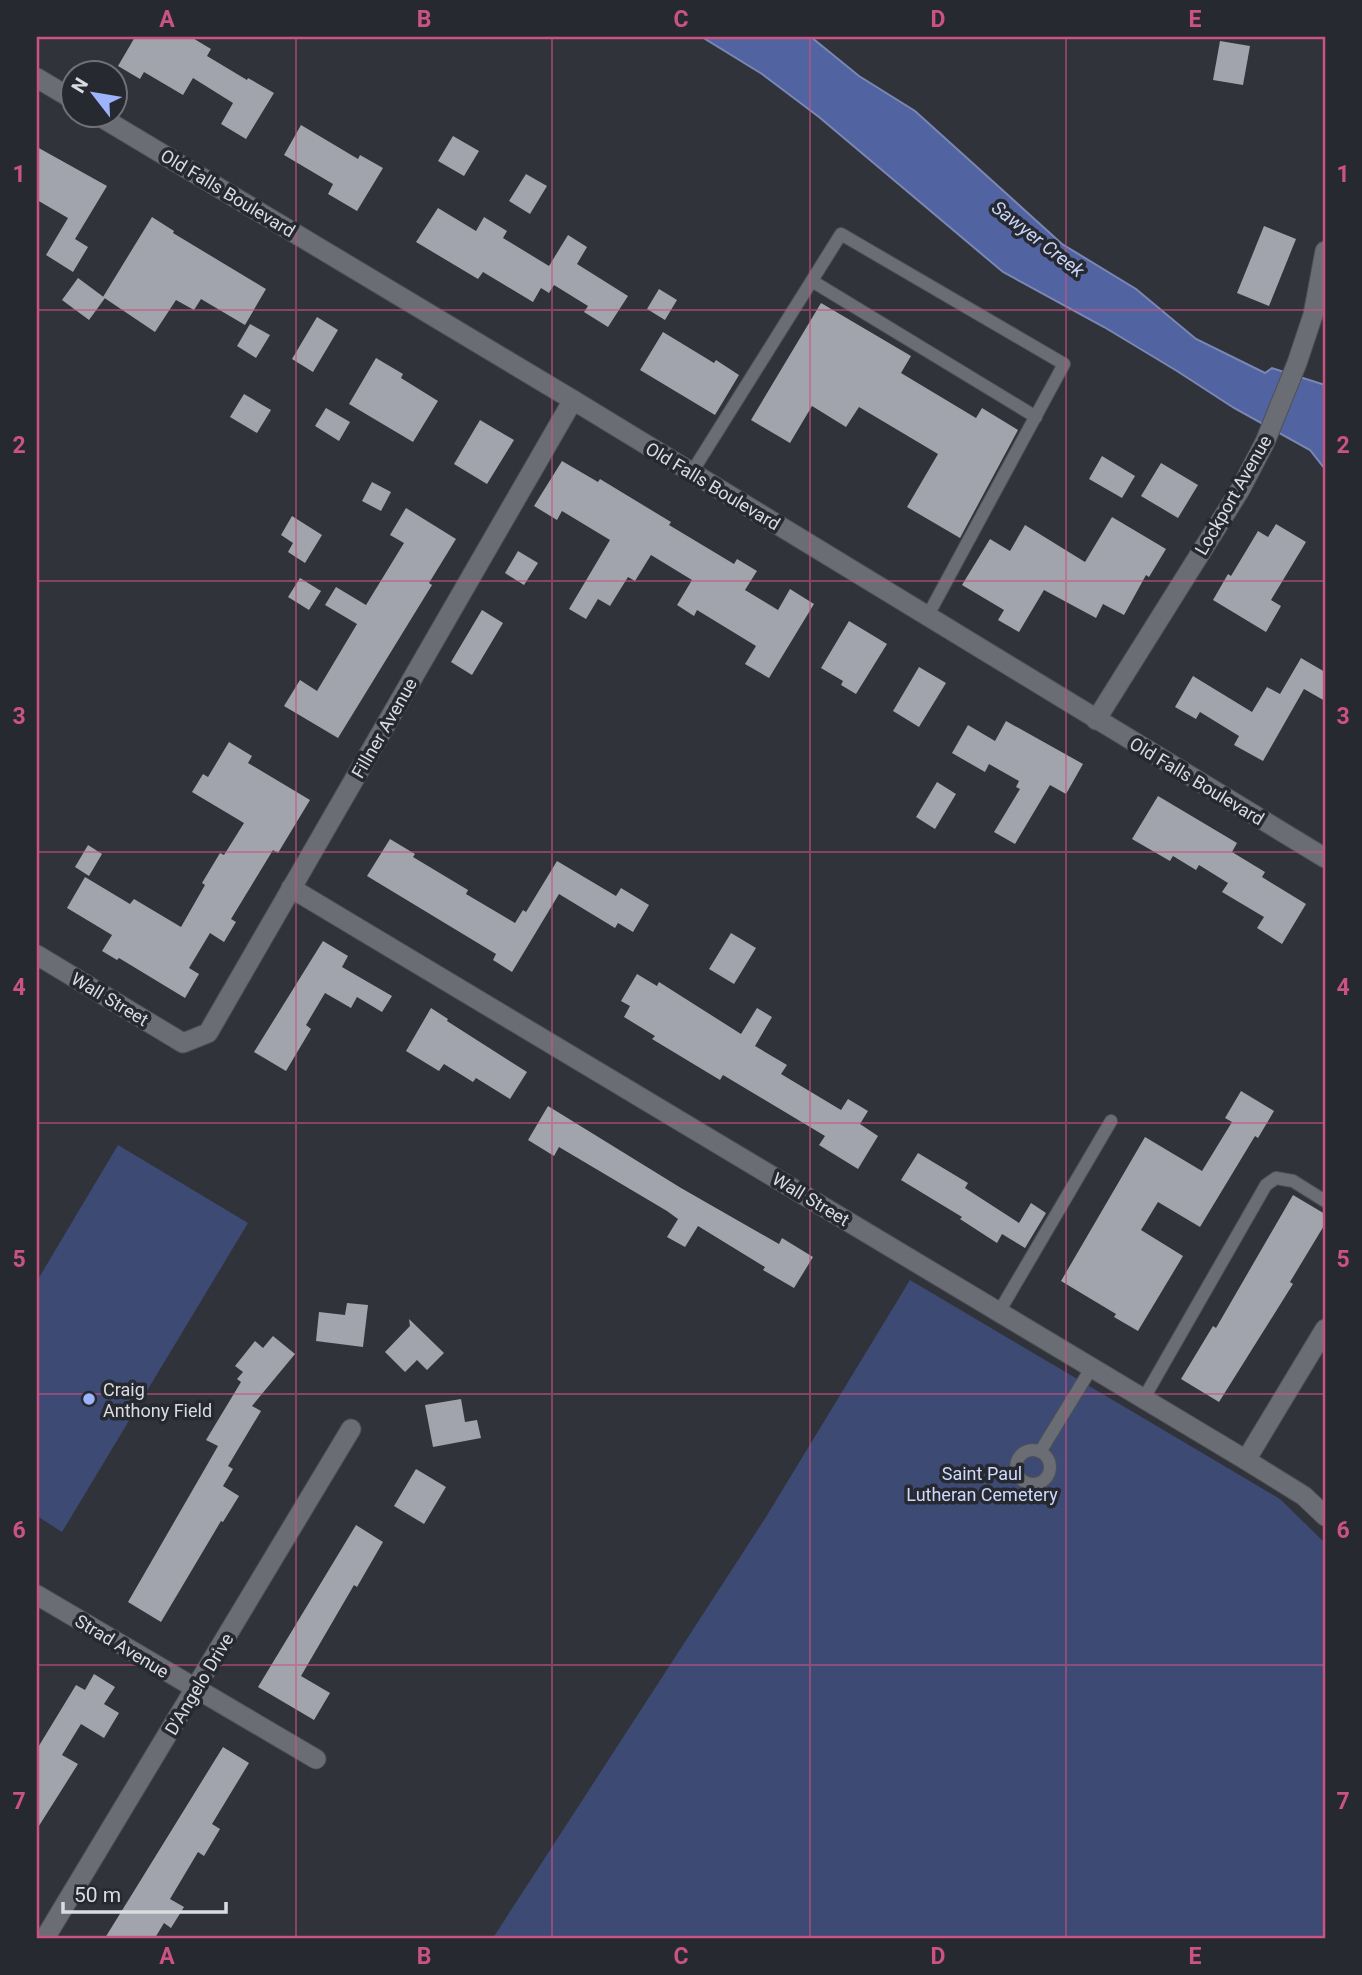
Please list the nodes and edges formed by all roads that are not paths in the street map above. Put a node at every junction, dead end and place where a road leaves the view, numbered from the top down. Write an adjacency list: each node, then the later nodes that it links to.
1 (37, 78): 2 (street)
2 (60, 92)
3 (122, 130): 6 (street, Old Falls Boulevard)
4 (1325, 251): 10 (street, Lockport Avenue)
5 (812, 281): 7 (lane); 7 (lane); 8 (lane)
6 (573, 400): 8 (street, Old Falls Boulevard); 12 (street, Fillner Avenue)
7 (1036, 417): 9 (lane)
8 (692, 472): 9 (street, Old Falls Boulevard)
9 (927, 617): 10 (street, Old Falls Boulevard)
10 (1096, 720): 11 (street, Old Falls Boulevard)
11 (1325, 858)
12 (291, 888): 14 (street, Fillner Avenue); 17 (street, Wall Street)
13 (37, 955): 14 (street, Wall Street)
14 (183, 1043)
15 (1111, 1121): 17 (lane)
16 (1325, 1201): 20 (lane)
17 (999, 1312): 19 (street, Wall Street)
18 (1325, 1329): 23 (street)
19 (1092, 1367): 20 (street, Wall Street); 22 (lane)
20 (1143, 1398): 23 (street, Wall Street)
21 (351, 1429): 26 (street, D'Angelo Drive)
22 (1040, 1452)
23 (1246, 1460): 24 (street, Wall Street)
24 (1325, 1516)
25 (37, 1595): 26 (street, Strad Avenue)
26 (196, 1689): 27 (street, Strad Avenue); 28 (street, D'Angelo Drive)
27 (316, 1759)
28 (45, 1938)

